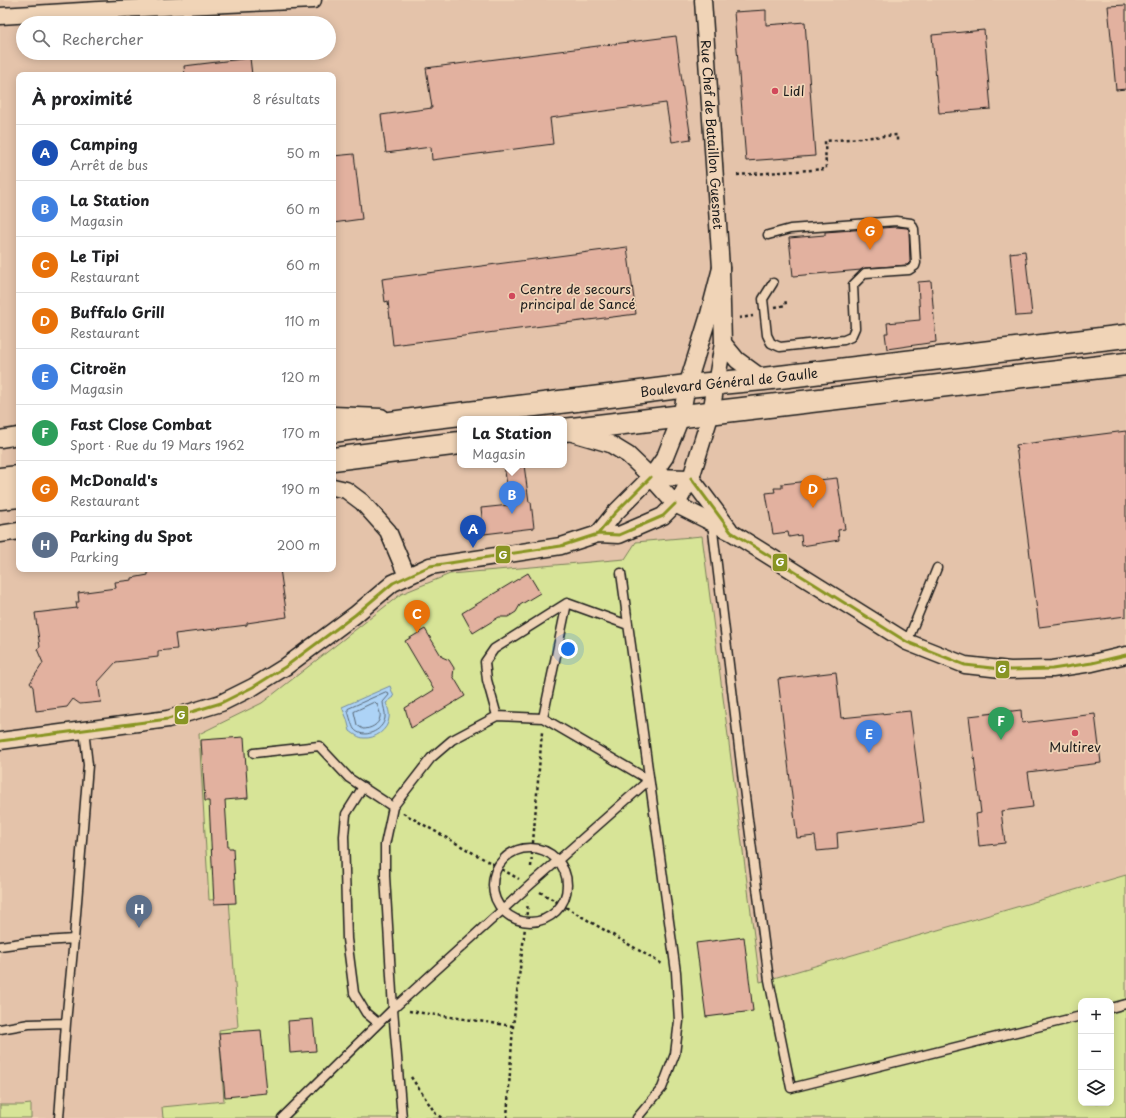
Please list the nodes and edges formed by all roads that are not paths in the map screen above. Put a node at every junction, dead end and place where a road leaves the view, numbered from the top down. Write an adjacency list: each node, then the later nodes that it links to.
1 (314, 0): 3 (street)
2 (703, 0): 5 (street, Rue Chef de Bataillon Guesnet)
3 (0, 16)
4 (768, 235): 6 (lane)
5 (721, 268): 8 (street, Rue Chef de Bataillon Guesnet); 12 (street, Rue Chef de Bataillon Guesnet)
6 (772, 283)
7 (1126, 336): 10 (main road, Boulevard Général de Gaulle)
8 (723, 343): 10 (street); 11 (street, Rue Chef de Bataillon Guesnet)
9 (1126, 364): 13 (main road)
10 (763, 379): 11 (main road, Boulevard Général de Gaulle)
11 (716, 383): 12 (main road, Boulevard Général de Gaulle); 13 (street, Rue Chef de Bataillon Guesnet)
12 (687, 386): 15 (street, Rue Chef de Bataillon Guesnet); 16 (main road, Boulevard Général de Gaulle)
13 (711, 413): 15 (main road); 26 (street, Rue Chef de Bataillon Guesnet)
14 (336, 415): 16 (street)
15 (681, 417): 17 (main road); 25 (street, Rue Chef de Bataillon Guesnet)
16 (427, 418): 18 (main road, Boulevard Général de Gaulle)
17 (567, 430)
18 (336, 431)
19 (567, 431): 25 (street)
20 (16, 436): 21 (street)
21 (0, 439)
22 (457, 443): 23 (main road)
23 (336, 459)
24 (16, 477): 27 (main road)
25 (650, 477): 26 (street); 31 (street); 36 (street, Rue Chef de Bataillon Guesnet)
26 (691, 478): 31 (street, Rue Chef de Bataillon Guesnet); 34 (street)
27 (0, 479)
28 (336, 487): 39 (street)
29 (16, 496): 30 (main road)
30 (0, 498)
31 (675, 504): 32 (street); 36 (street, Rue Chef de Bataillon Guesnet)
32 (712, 522): 34 (street); 59 (lane)
33 (16, 531): 35 (street)
34 (731, 532): 42 (street)
35 (0, 534)
36 (598, 534): 39 (street)
37 (937, 568): 42 (lane)
38 (621, 573): 41 (lane)
39 (407, 576): 46 (street)
40 (567, 602): 41 (lane); 44 (lane); 45 (lane)
41 (628, 625): 49 (lane)
42 (907, 642): 43 (street)
43 (1126, 655)
44 (497, 716): 45 (lane); 51 (lane)
45 (543, 718): 49 (lane)
46 (84, 730): 47 (street); 54 (lane)
47 (0, 742)
48 (254, 753): 50 (lane)
49 (649, 780): 52 (lane); 66 (lane)
50 (363, 787): 51 (lane); 61 (lane)
51 (393, 807): 58 (lane)
52 (558, 860): 53 (lane); 53 (lane); 53 (lane)
53 (502, 910): 58 (lane)
54 (74, 939): 55 (lane); 60 (lane)
55 (0, 946)
56 (1126, 1004): 57 (lane)
57 (1114, 1007)
58 (393, 1009): 61 (lane); 65 (lane)
59 (1078, 1017)
60 (66, 1023): 62 (lane); 63 (lane)
61 (378, 1023): 64 (lane)
62 (0, 1029)
63 (59, 1118)
64 (282, 1118)
65 (402, 1118)
66 (637, 1118)

